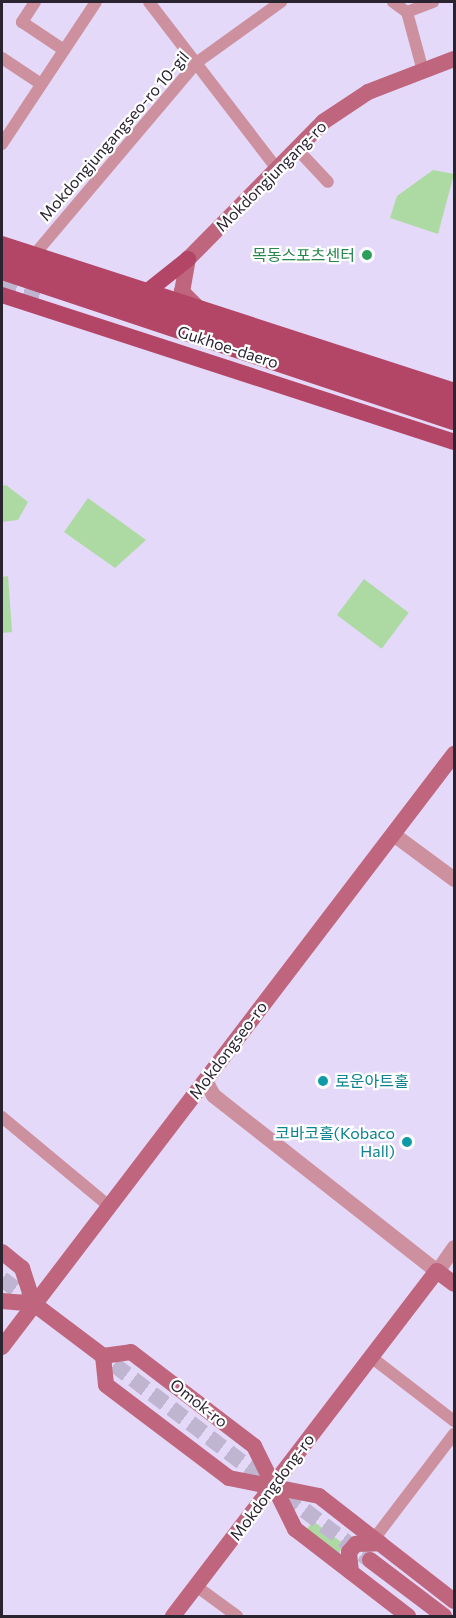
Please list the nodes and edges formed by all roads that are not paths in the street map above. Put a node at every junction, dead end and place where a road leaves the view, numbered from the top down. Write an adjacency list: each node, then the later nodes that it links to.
1 (35, 2): 8 (street)
2 (96, 2): 8 (street)
3 (149, 2): 11 (street)
4 (281, 2): 11 (street, Mokdongjungangseo-ro 10-gil)
5 (393, 2): 7 (street)
6 (433, 2): 7 (street)
7 (407, 12): 12 (street)
8 (64, 50): 13 (street)
9 (2, 58): 13 (street)
10 (454, 59): 12 (main road, Mokdongjungang-ro)
11 (196, 63): 16 (street); 19 (street, Mokdongjungangseo-ro 10-gil)
12 (423, 71): 15 (main road, Mokdongjungang-ro)
13 (41, 84): 14 (street)
14 (2, 144)
15 (297, 150): 16 (main road, Mokdongjungang-ro); 17 (street)
16 (277, 169): 21 (main road, Mokdongjungang-ro)
17 (328, 182)
18 (2, 244): 19 (main road)
19 (34, 255): 23 (main road)
20 (2, 256): 27 (main road, Gukhoe-daero)
21 (188, 259): 23 (main road); 25 (main road)
22 (2, 272): 28 (main road, Gukhoe-daero)
23 (148, 290): 25 (main road)
24 (2, 295): 29 (main road)
25 (198, 308): 26 (main road)
26 (454, 391)
27 (454, 406)
28 (454, 422)
29 (454, 442)
30 (454, 754): 31 (main road, Mokdongseo-ro)
31 (393, 834): 32 (street); 33 (main road, Mokdongseo-ro)
32 (454, 879)
33 (205, 1080): 35 (main road, Mokdongseo-ro); 38 (street)
34 (2, 1117): 35 (street)
35 (109, 1206): 41 (main road, Mokdongseo-ro)
36 (454, 1247): 38 (street, Mokdongdong-ro)
37 (2, 1252): 41 (main road)
38 (437, 1270): 39 (main road); 44 (main road, Mokdongdong-ro)
39 (454, 1284)
40 (2, 1301): 41 (main road)
41 (34, 1304): 42 (main road, Mokdongseo-ro); 43 (main road)
42 (2, 1347)
43 (103, 1356): 47 (main road, Omok-ro); 47 (main road)
44 (371, 1357): 45 (street); 47 (main road, Mokdongdong-ro)
45 (454, 1421)
46 (454, 1434): 48 (street)
47 (273, 1486): 48 (main road); 50 (main road, Omok-ro); 51 (main road, Mokdongdong-ro)
48 (378, 1541): 50 (main road); 52 (main road)
49 (370, 1560): 56 (main road)
50 (351, 1572): 55 (main road, Omok-ro)
51 (196, 1586): 53 (main road, Mokdongdong-ro); 54 (street)
52 (454, 1600)
53 (173, 1617)
54 (237, 1617)
55 (408, 1617)
56 (444, 1617)

